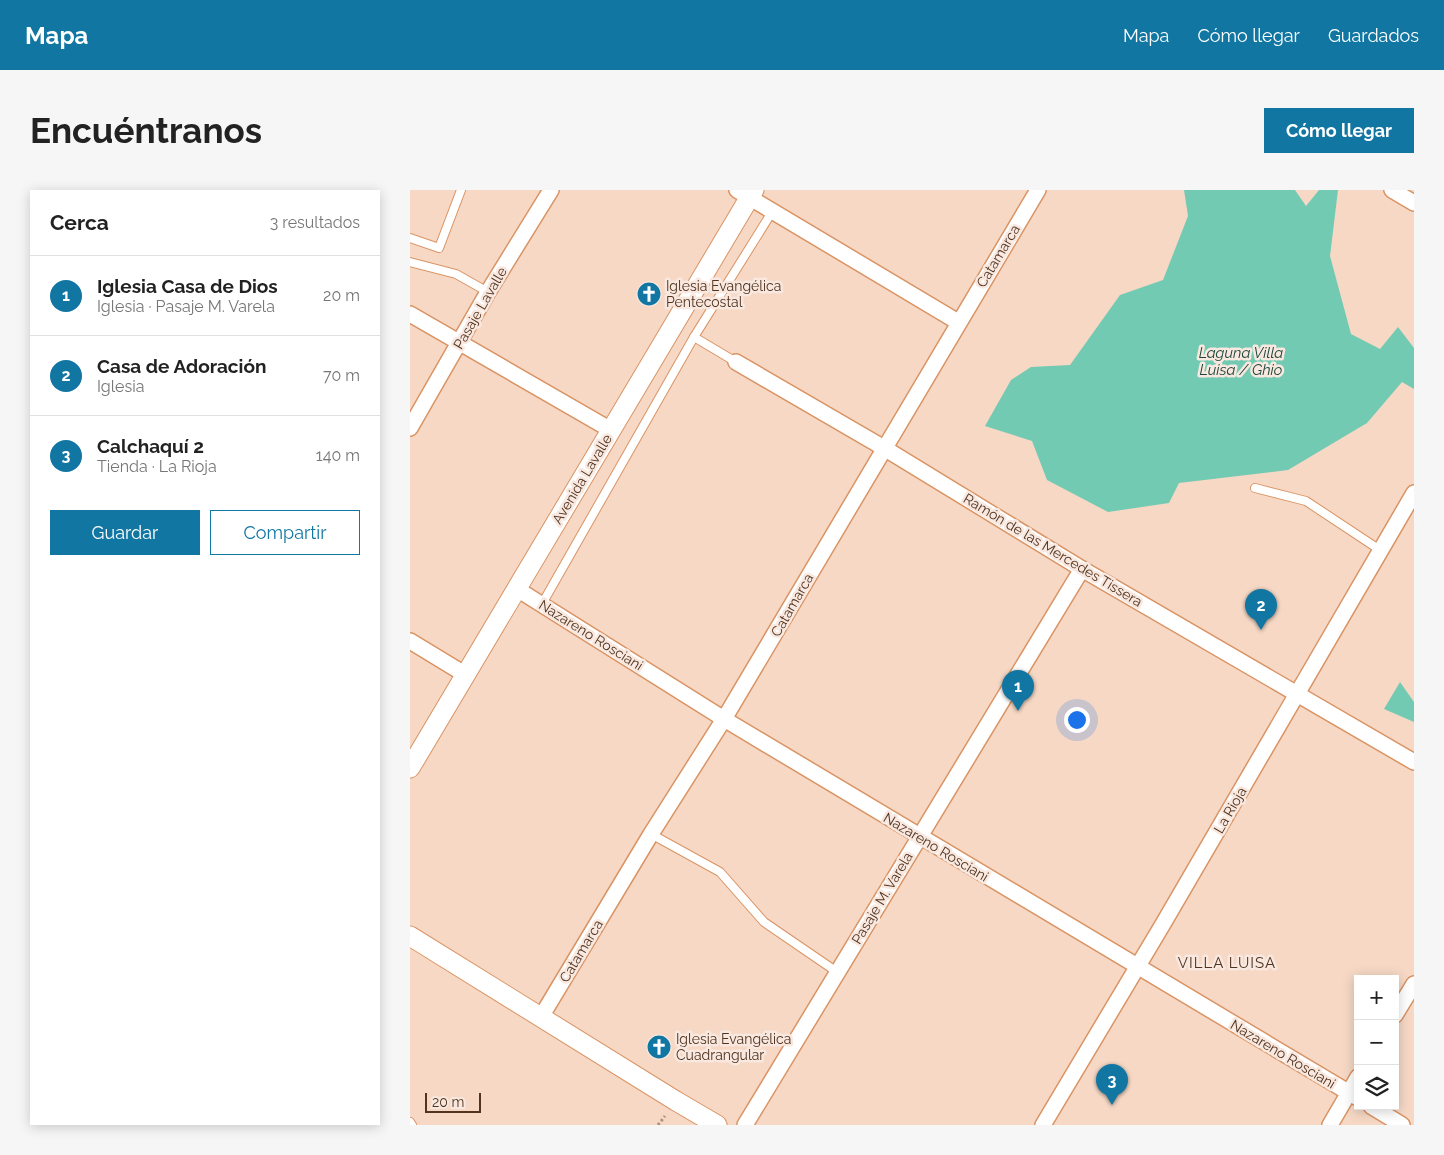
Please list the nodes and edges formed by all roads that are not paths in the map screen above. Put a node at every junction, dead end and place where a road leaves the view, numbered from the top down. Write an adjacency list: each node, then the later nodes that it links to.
1 (461, 190): 8 (lane)
2 (551, 190): 10 (street, Pasaje Lavalle)
3 (1038, 190): 12 (street, Catamarca)
4 (1392, 190): 6 (street)
5 (747, 193): 7 (street); 17 (street, Avenida Lavalle)
6 (1414, 203)
7 (772, 212): 12 (street); 13 (lane, Avenida Lavalle)
8 (410, 238)
9 (410, 262): 10 (lane)
10 (488, 292): 14 (street, Pasaje Lavalle)
11 (410, 314): 14 (street)
12 (958, 322): 18 (street, Catamarca)
13 (694, 337): 15 (lane, Ramón de las Mercedes Tissera); 24 (lane, Avenida Lavalle)
14 (460, 342): 16 (street, Pasaje Lavalle); 17 (street)
15 (736, 362): 18 (street, Ramón de las Mercedes Tissera)
16 (410, 428)
17 (611, 430): 23 (street, Avenida Lavalle)
18 (884, 448): 22 (street, Ramón de las Mercedes Tissera); 28 (street, Catamarca)
19 (1255, 488): 21 (lane)
20 (1414, 494): 21 (street, La Rioja)
21 (1380, 550): 27 (street, La Rioja)
22 (1082, 569): 27 (street, Ramón de las Mercedes Tissera); 32 (street, Pasaje M. Varela)
23 (517, 589): 24 (street, Nazareno Rosciani); 26 (street, Avenida Lavalle)
24 (542, 604): 28 (street, Nazareno Rosciani)
25 (410, 641): 26 (street)
26 (466, 675): 30 (street, Avenida Lavalle)
27 (1296, 694): 29 (street, Ramón de las Mercedes Tissera); 34 (street, La Rioja)
28 (724, 719): 31 (street, Catamarca); 32 (street, Nazareno Rosciani)
29 (1414, 762)
30 (410, 768)
31 (651, 834): 35 (lane); 38 (street, Catamarca)
32 (918, 837): 34 (street, Nazareno Rosciani); 35 (street, Pasaje M. Varela)
33 (410, 936): 38 (street)
34 (1137, 968): 39 (street, Nazareno Rosciani); 43 (street, La Rioja)
35 (837, 972): 42 (street, Pasaje M. Varela)
36 (1414, 984): 37 (street)
37 (1399, 1008)
38 (541, 1017): 41 (street)
39 (1353, 1096): 44 (street)
40 (1378, 1110): 45 (street)
41 (717, 1125)
42 (745, 1125)
43 (1043, 1125)
44 (1330, 1125)
45 (1402, 1125)

